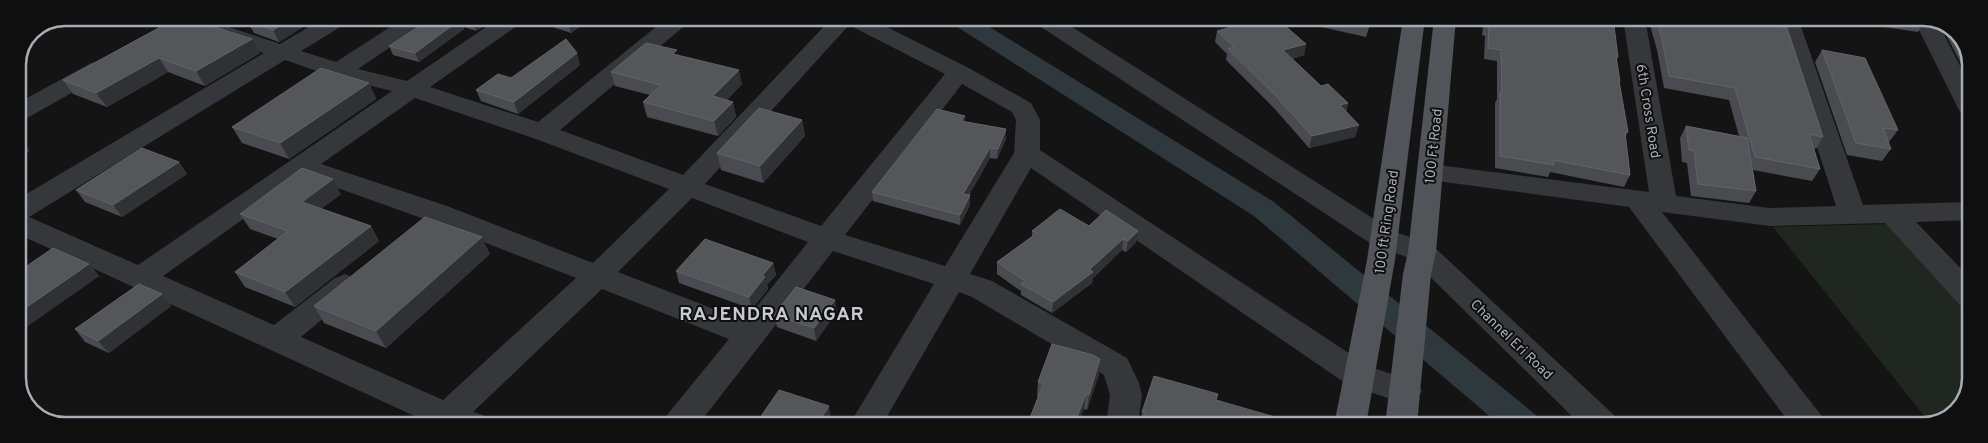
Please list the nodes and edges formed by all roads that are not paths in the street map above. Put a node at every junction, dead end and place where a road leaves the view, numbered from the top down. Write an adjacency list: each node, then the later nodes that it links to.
1 (220, 26): 14 (street)
2 (326, 26): 14 (street)
3 (406, 26): 16 (street)
4 (503, 26): 18 (street)
5 (670, 26): 21 (street)
6 (837, 26): 25 (street)
7 (868, 26): 17 (street)
8 (1056, 26): 35 (street)
9 (1412, 26): 35 (main road, 100 ft Ring Road)
10 (1444, 26): 24 (main road, 100 Ft Road)
11 (1635, 26): 26 (street, 6th Cross Road)
12 (1790, 26): 31 (street)
13 (1928, 27): 19 (street)
14 (282, 52): 16 (street); 27 (street)
15 (119, 57): 20 (street)
16 (339, 71): 18 (street)
17 (959, 72): 22 (street); 34 (street)
18 (412, 89): 21 (street); 23 (street)
19 (1962, 92)
20 (26, 109)
21 (542, 132): 25 (street)
22 (1027, 153): 40 (street); 44 (street)
23 (300, 166): 29 (street); 39 (street)
24 (1430, 172): 26 (street); 36 (main road, 100 Ft Road)
25 (688, 186): 34 (street); 38 (street)
26 (1651, 201): 31 (street); 54 (street)
27 (26, 206)
28 (1962, 211): 30 (street)
29 (437, 213): 33 (street); 38 (street)
30 (1892, 213): 31 (street); 41 (street)
31 (1853, 214)
32 (26, 227): 39 (street)
33 (414, 231)
34 (826, 239): 40 (street); 42 (street)
35 (1382, 249): 36 (street); 44 (main road, 100 ft Ring Road)
36 (1420, 263): 45 (main road, 100 Ft Road); 53 (street, Channel Eri Road)
37 (368, 267): 43 (street)
38 (597, 276): 42 (street); 47 (street)
39 (140, 278): 43 (street)
40 (953, 279): 49 (street); 50 (street)
41 (1962, 288)
42 (750, 335): 48 (street)
43 (277, 339): 46 (street)
44 (1361, 365): 45 (street); 51 (main road, 100 ft Ring Road)
45 (1406, 391): 52 (main road)
46 (450, 417)
47 (463, 417)
48 (684, 417)
49 (870, 417)
50 (1124, 417)
51 (1351, 417)
52 (1402, 417)
53 (1593, 417)
54 (1802, 417)

